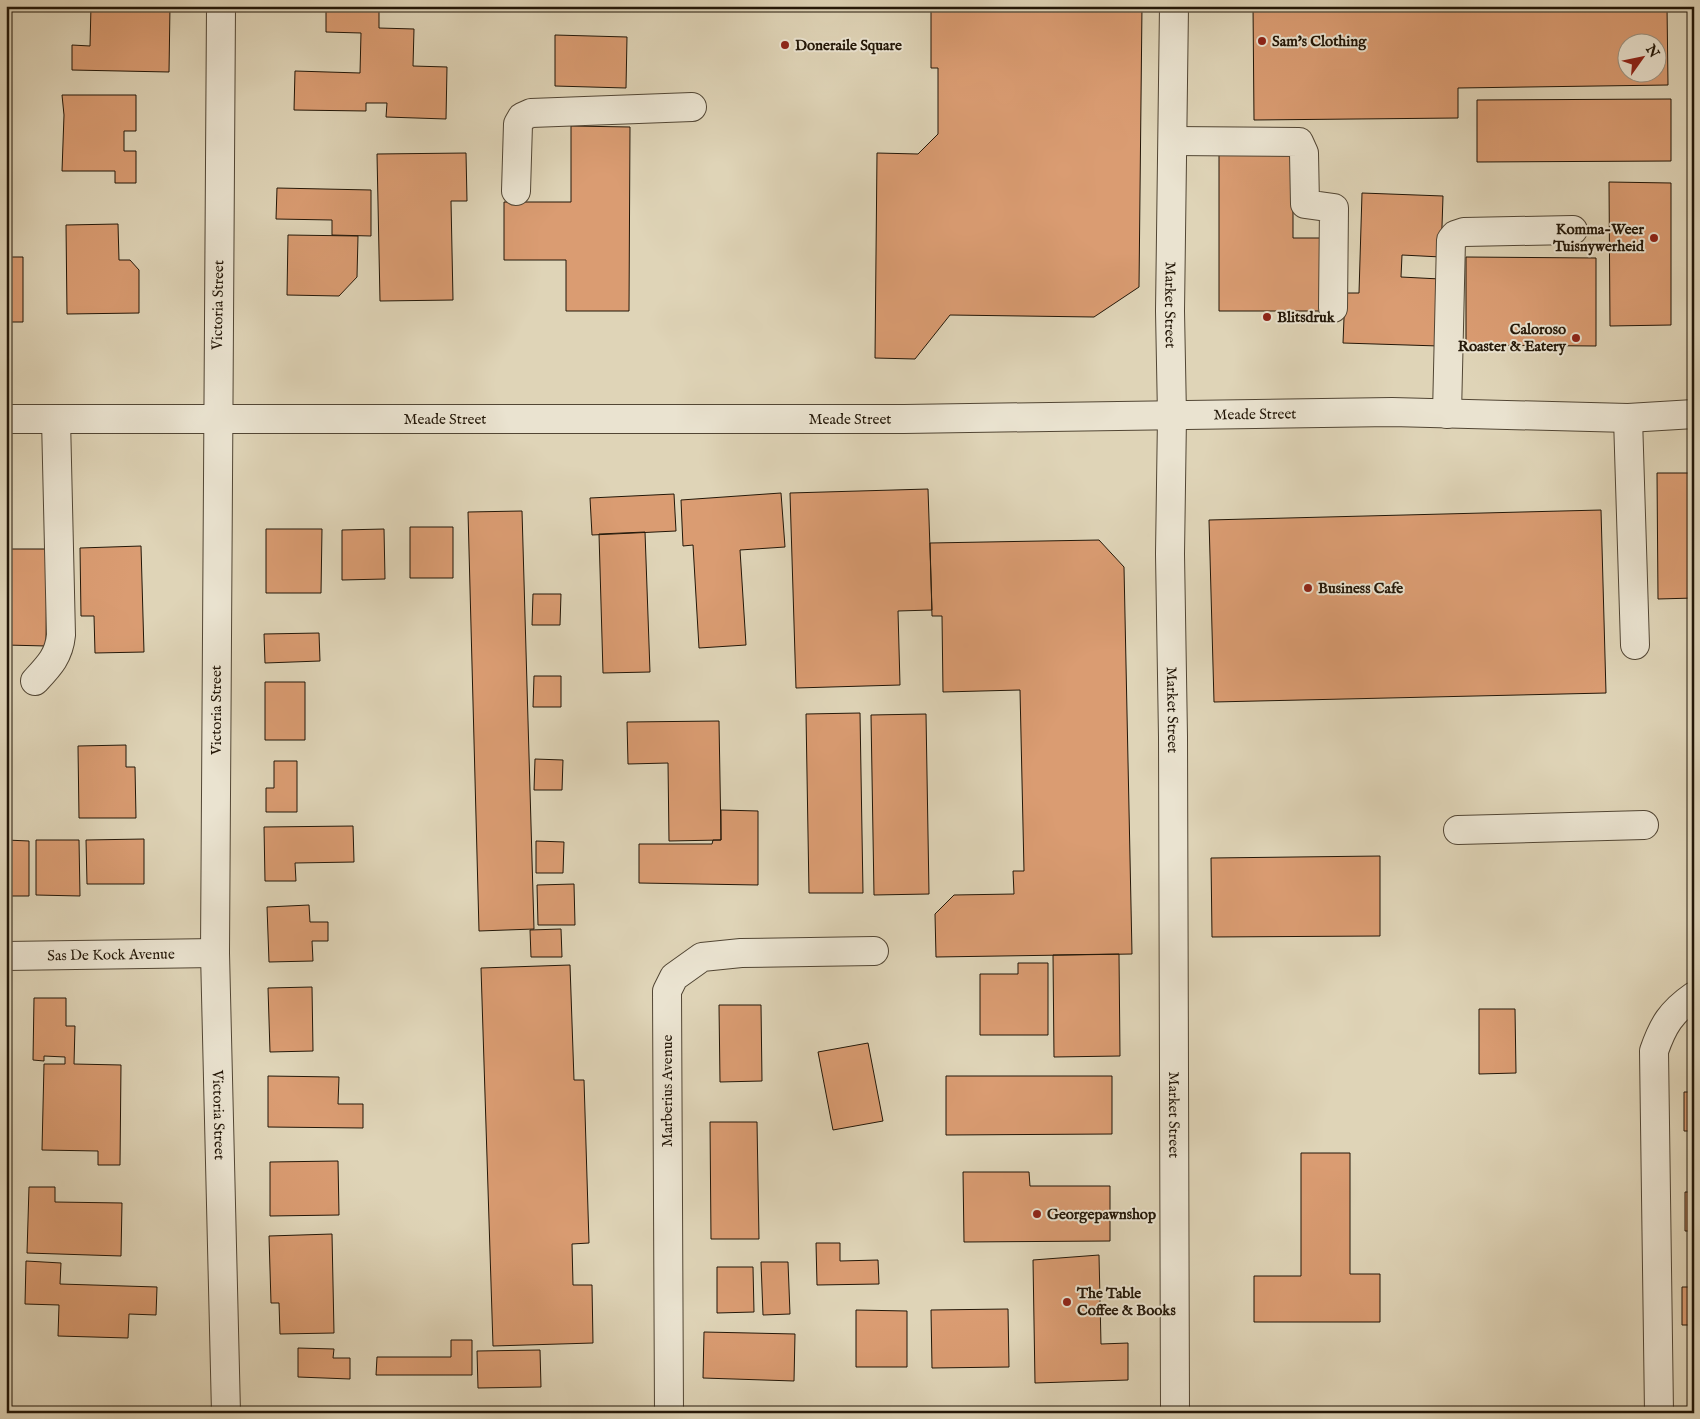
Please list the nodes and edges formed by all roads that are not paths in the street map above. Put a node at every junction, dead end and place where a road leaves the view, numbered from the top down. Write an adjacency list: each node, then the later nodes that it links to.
1 (221, 6): 14 (street, Victoria Street)
2 (1174, 6): 4 (street, Market Street)
3 (692, 107): 5 (street)
4 (1173, 141): 7 (street); 10 (street, Market Street)
5 (516, 191)
6 (1573, 230): 8 (street)
7 (1333, 308)
8 (1447, 414): 10 (street, Meade Street); 11 (street, Meade Street)
9 (1694, 414): 11 (street, Meade Street)
10 (1172, 416): 14 (street, Meade Street); 25 (street, Market Street)
11 (1628, 418): 15 (street)
12 (6, 419): 13 (street, Meade Street)
13 (56, 419): 14 (street, Meade Street); 16 (street)
14 (217, 420): 20 (street, Victoria Street)
15 (1635, 645)
16 (35, 681)
17 (1644, 825): 18 (street)
18 (1458, 830)
19 (874, 951): 24 (street, Marberius Avenue)
20 (215, 953): 21 (street, Sas De Kock Avenue); 23 (street, Victoria Street)
21 (6, 956)
22 (1694, 996): 26 (street)
23 (226, 1413)
24 (669, 1413)
25 (1176, 1413)
26 (1659, 1413)

